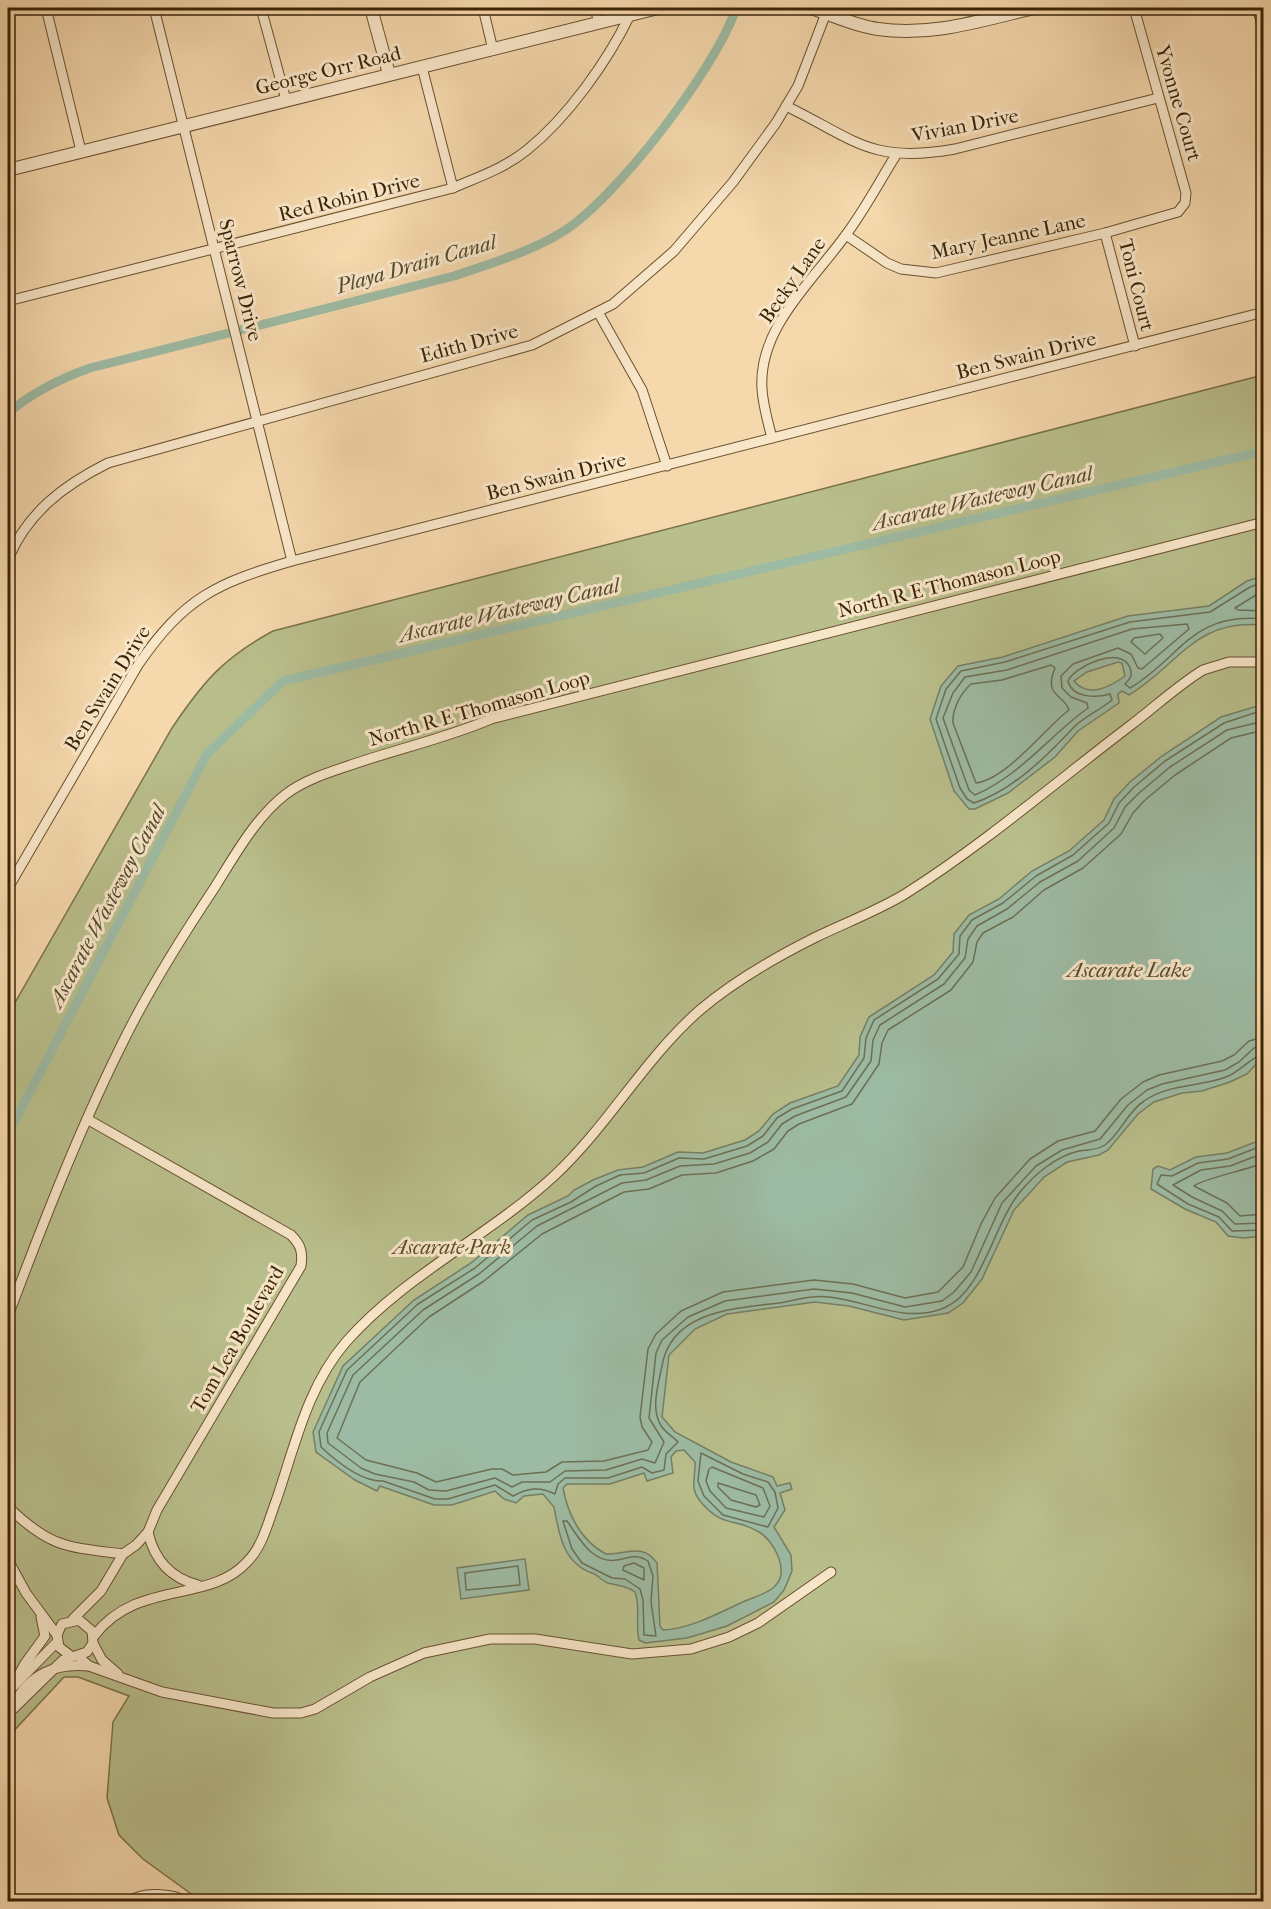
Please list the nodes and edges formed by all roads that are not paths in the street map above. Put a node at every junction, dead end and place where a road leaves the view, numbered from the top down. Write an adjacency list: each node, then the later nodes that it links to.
1 (46, 8): 23 (street)
2 (154, 8): 22 (street, Sparrow Drive)
3 (261, 8): 20 (street)
4 (371, 8): 18 (street)
5 (483, 8): 16 (street)
6 (595, 8): 14 (street)
7 (658, 8): 13 (street, George Orr Road)
8 (811, 8): 12 (street)
9 (1034, 8): 12 (street)
10 (1134, 8): 19 (street, Yvonne Court)
11 (1257, 8): 15 (street)
12 (827, 10): 21 (street, Edith Drive)
13 (630, 15): 14 (street, George Orr Road); 26 (street, Red Robin Drive)
14 (599, 23): 16 (street, George Orr Road)
15 (1263, 30)
16 (493, 50): 17 (street, George Orr Road)
17 (422, 67): 18 (street, George Orr Road); 26 (street)
18 (389, 74): 20 (street, George Orr Road)
19 (1158, 98): 24 (street, Vivian Drive); 27 (street, Yvonne Court)
20 (286, 100): 22 (street, George Orr Road)
21 (786, 106): 24 (street, Vivian Drive); 32 (street, Edith Drive)
22 (185, 128): 23 (street, George Orr Road); 30 (street, Sparrow Drive)
23 (81, 151): 25 (street, George Orr Road)
24 (896, 155): 29 (street, Becky Lane)
25 (8, 170)
26 (453, 189): 30 (street, Red Robin Drive)
27 (1182, 208): 28 (street, Mary Jeanne Lane)
28 (1105, 233): 29 (street, Mary Jeanne Lane); 34 (street, Toni Court)
29 (846, 235): 36 (street, Becky Lane)
30 (215, 250): 31 (street, Red Robin Drive); 35 (street, Sparrow Drive)
31 (8, 301)
32 (598, 312): 35 (street, Edith Drive); 37 (street)
33 (1263, 312): 34 (street, Ben Swain Drive)
34 (1135, 346): 36 (street, Ben Swain Drive)
35 (258, 421): 39 (street, Edith Drive); 40 (street, Sparrow Drive)
36 (772, 438): 37 (street, Ben Swain Drive)
37 (667, 466): 40 (street, Ben Swain Drive)
38 (1263, 522): 44 (street, North R E Thomason Loop)
39 (8, 559)
40 (292, 561): 42 (street, Ben Swain Drive)
41 (1263, 662): 51 (street)
42 (12, 871): 43 (street, Ben Swain Drive)
43 (8, 888)
44 (87, 1119): 45 (street, North R E Thomason Loop); 47 (street, Tom Lea Boulevard)
45 (8, 1316)
46 (8, 1507): 48 (street)
47 (148, 1532): 48 (street, Tom Lea Boulevard); 51 (street)
48 (123, 1554): 53 (street, Tom Lea Boulevard)
49 (8, 1560): 52 (street)
50 (831, 1572): 59 (street)
51 (200, 1586): 55 (street)
52 (36, 1607): 54 (street); 60 (street)
53 (73, 1620): 54 (street); 55 (street)
54 (57, 1638): 56 (street); 60 (street)
55 (93, 1640): 56 (street); 59 (street)
56 (74, 1656): 57 (street); 58 (street)
57 (89, 1666): 58 (street); 59 (street)
58 (50, 1671): 62 (street)
59 (119, 1676)
60 (14, 1684): 61 (street)
61 (8, 1692)
62 (8, 1713)
63 (129, 1902): 64 (street)
64 (187, 1902)

